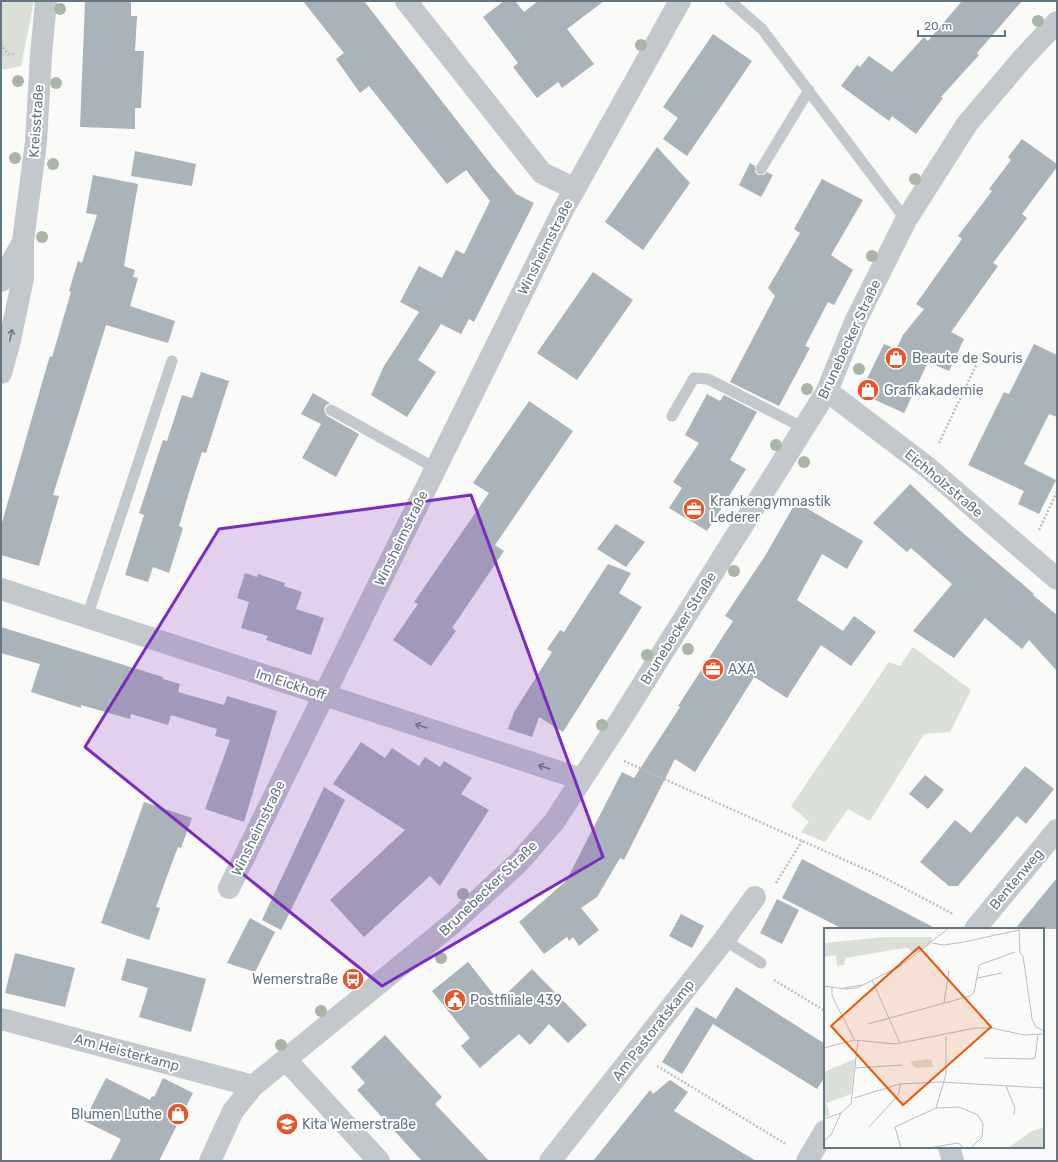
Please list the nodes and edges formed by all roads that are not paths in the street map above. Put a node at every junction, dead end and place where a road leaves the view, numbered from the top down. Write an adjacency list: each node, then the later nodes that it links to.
1 (46, 1): 10 (street, Kreisstraße)
2 (406, 1): 8 (street, Winsheimstraße)
3 (680, 1): 8 (street, Winsheimstraße)
4 (730, 1): 6 (lane)
5 (1057, 22): 9 (street, Brunebecker Straße)
6 (809, 90): 7 (lane); 9 (lane)
7 (761, 169)
8 (575, 188): 18 (street, Winsheimstraße)
9 (906, 220): 14 (street, Brunebecker Straße)
10 (23, 241): 11 (street, Kreisstraße); 13 (street, Kreisstraße, one-way to 10)
11 (1, 282)
12 (172, 361): 21 (lane)
13 (1, 372)
14 (828, 391): 17 (street, Brunebecker Straße); 19 (street, Eichholzstraße)
15 (331, 410): 18 (lane)
16 (672, 416): 17 (lane)
17 (804, 428): 23 (street, Brunebecker Straße)
18 (435, 468): 22 (street, Winsheimstraße)
19 (1057, 579)
20 (1, 589): 21 (street, Im Eickhoff)
21 (87, 617): 22 (street, Im Eickhoff)
22 (324, 695): 23 (street, Im Eickhoff, one-way to 22); 25 (street, Winsheimstraße)
23 (582, 779): 31 (street, Brunebecker Straße)
24 (1057, 830): 27 (street, Bentenweg)
25 (229, 888)
26 (755, 898): 28 (street, Am Pastoratskamp)
27 (976, 928)
28 (724, 940): 29 (lane); 38 (street, Am Pastoratskamp)
29 (761, 963)
30 (1, 1019): 32 (street, Am Heisterkamp)
31 (286, 1060): 32 (street, Brunebecker Straße); 37 (street)
32 (253, 1086): 36 (street, Brunebecker Straße)
33 (824, 1133): 35 (street)
34 (950, 1148): 39 (street)
35 (808, 1160)
36 (210, 1161)
37 (379, 1161)
38 (550, 1161)
39 (953, 1161)

